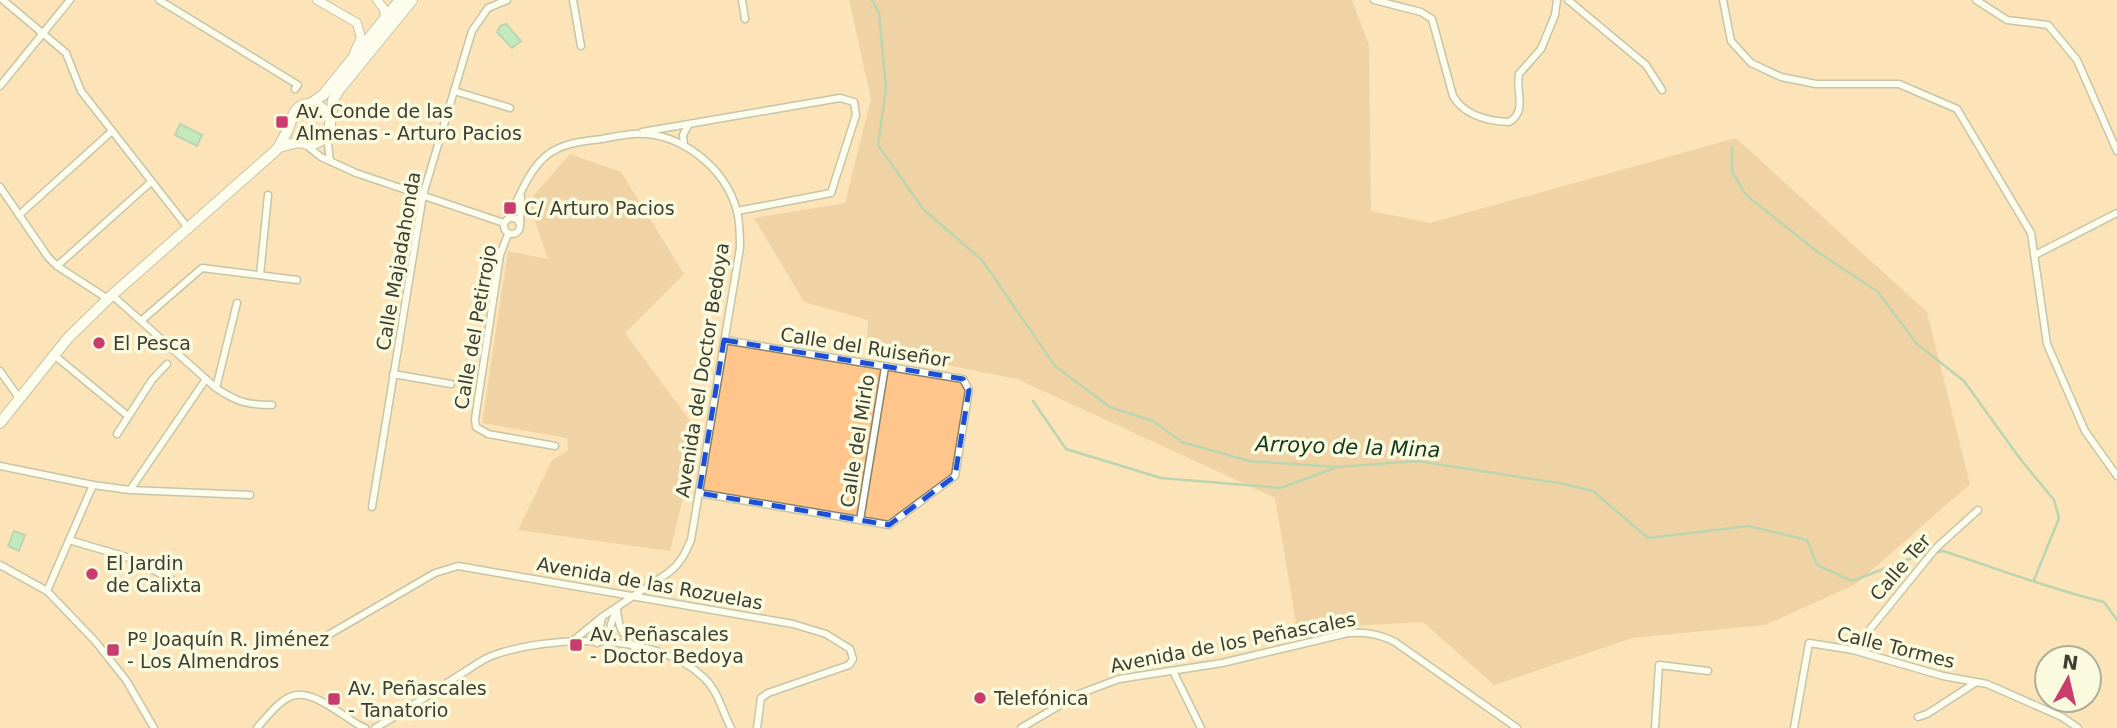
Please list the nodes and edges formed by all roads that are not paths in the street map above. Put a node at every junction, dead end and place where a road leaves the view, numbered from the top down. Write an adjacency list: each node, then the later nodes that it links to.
1 (3, 0): 18 (street)
2 (70, 0): 18 (street)
3 (159, 0): 23 (street)
4 (377, 0): 16 (street)
5 (400, 0): 16 (main road)
6 (412, 0): 21 (main road)
7 (507, 0): 25 (street, Calle Majadahonda)
8 (573, 0): 19 (street)
9 (742, 0): 17 (street)
10 (1374, 0): 11 (street)
11 (1557, 0)
12 (1568, 0): 24 (street)
13 (1723, 0): 51 (street)
14 (1976, 0): 37 (street)
15 (322, 1): 20 (street)
16 (385, 19): 20 (main road); 21 (street)
17 (745, 19)
18 (43, 33): 22 (street); 31 (street)
19 (581, 46)
20 (353, 56): 26 (main road)
21 (347, 79): 28 (main road)
22 (0, 86)
23 (295, 89)
24 (1662, 90)
25 (454, 91): 27 (street); 42 (street, Calle Majadahonda)
26 (310, 104): 28 (main road); 30 (main road)
27 (510, 108)
28 (329, 117): 33 (main road)
29 (689, 124): 32 (street); 35 (street); 44 (street)
30 (289, 125): 34 (main road); 36 (main road)
31 (111, 132): 39 (street); 46 (street)
32 (635, 134): 35 (street, Avenida del Doctor Bedoya); 43 (street, Avenida del Doctor Bedoya)
33 (327, 136): 34 (main road); 38 (street)
34 (302, 143): 36 (main road); 38 (street)
35 (684, 146): 44 (street, Avenida del Doctor Bedoya)
36 (279, 148): 49 (main road)
37 (2117, 150)
38 (330, 161): 42 (street)
39 (151, 182): 49 (street); 52 (street)
40 (0, 187): 46 (street)
41 (268, 195): 53 (street)
42 (423, 195): 47 (street); 63 (street, Calle Majadahonda)
43 (521, 195): 47 (street, Avenida del Doctor Bedoya); 48 (street, Avenida del Doctor Bedoya)
44 (737, 211): 58 (street, Avenida del Doctor Bedoya)
45 (2117, 214): 51 (street)
46 (19, 215): 52 (street)
47 (506, 221): 48 (street); 50 (street)
48 (520, 225): 50 (street)
49 (188, 228): 55 (main road)
50 (508, 234): 72 (street, Calle del Petirrojo)
51 (2035, 255): 74 (street)
52 (57, 266): 55 (street)
53 (260, 275): 54 (street); 57 (street)
54 (297, 280)
55 (110, 297): 57 (street); 59 (main road)
56 (237, 303): 66 (street)
57 (142, 320): 64 (street)
58 (724, 340): 61 (street, Calle del Ruiseñor); 77 (street, Avenida del Doctor Bedoya)
59 (54, 355): 67 (main road); 69 (street)
60 (167, 364): 69 (street)
61 (885, 367): 81 (street, Calle del Mirlo); 81 (street, Calle del Ruiseñor)
62 (0, 372): 67 (street)
63 (393, 374): 65 (street); 79 (street, Calle Majadahonda)
64 (206, 379): 66 (street); 76 (street)
65 (451, 384)
66 (216, 388): 68 (street)
67 (19, 398): 70 (main road)
68 (272, 405)
69 (128, 416): 71 (street)
70 (0, 423)
71 (117, 434)
72 (555, 446)
73 (0, 466): 75 (street)
74 (2117, 475)
75 (93, 485): 76 (street); 82 (street)
76 (130, 490): 78 (street)
77 (699, 493): 81 (street, Calle del Ruiseñor); 86 (street, Avenida del Doctor Bedoya)
78 (250, 495)
79 (372, 508)
80 (1978, 510): 94 (street, Calle Ter)
81 (860, 520)
82 (69, 540): 84 (street); 85 (street)
83 (0, 565): 85 (street)
84 (171, 579)
85 (47, 591): 99 (street)
86 (634, 596): 87 (street, Avenida del Doctor Bedoya); 90 (street, Avenida de las Rozuelas); 104 (street, Avenida de las Rozuelas)
87 (617, 609): 88 (street, Avenida del Doctor Bedoya); 92 (street); 93 (street)
88 (602, 617): 89 (street, Avenida del Doctor Bedoya); 91 (street)
89 (574, 640): 91 (street); 102 (street)
90 (316, 642)
91 (597, 643): 92 (street)
92 (607, 644): 93 (street)
93 (633, 646): 103 (street)
94 (1853, 650): 97 (street, Calle Tormes); 109 (street, Calle Tormes)
95 (1172, 671): 105 (street, Avenida de los Peñascales); 106 (street); 107 (street, Avenida de los Peñascales)
96 (1708, 671): 108 (street)
97 (1975, 682): 98 (street, Calle Tormes); 110 (street, Calle Tormes)
98 (1918, 717)
99 (154, 728)
100 (257, 728): 101 (street)
101 (365, 728)
102 (375, 728)
103 (732, 728)
104 (757, 728)
105 (1021, 728)
106 (1201, 728)
107 (1517, 728)
108 (1655, 728)
109 (1794, 728)
110 (2078, 728)

